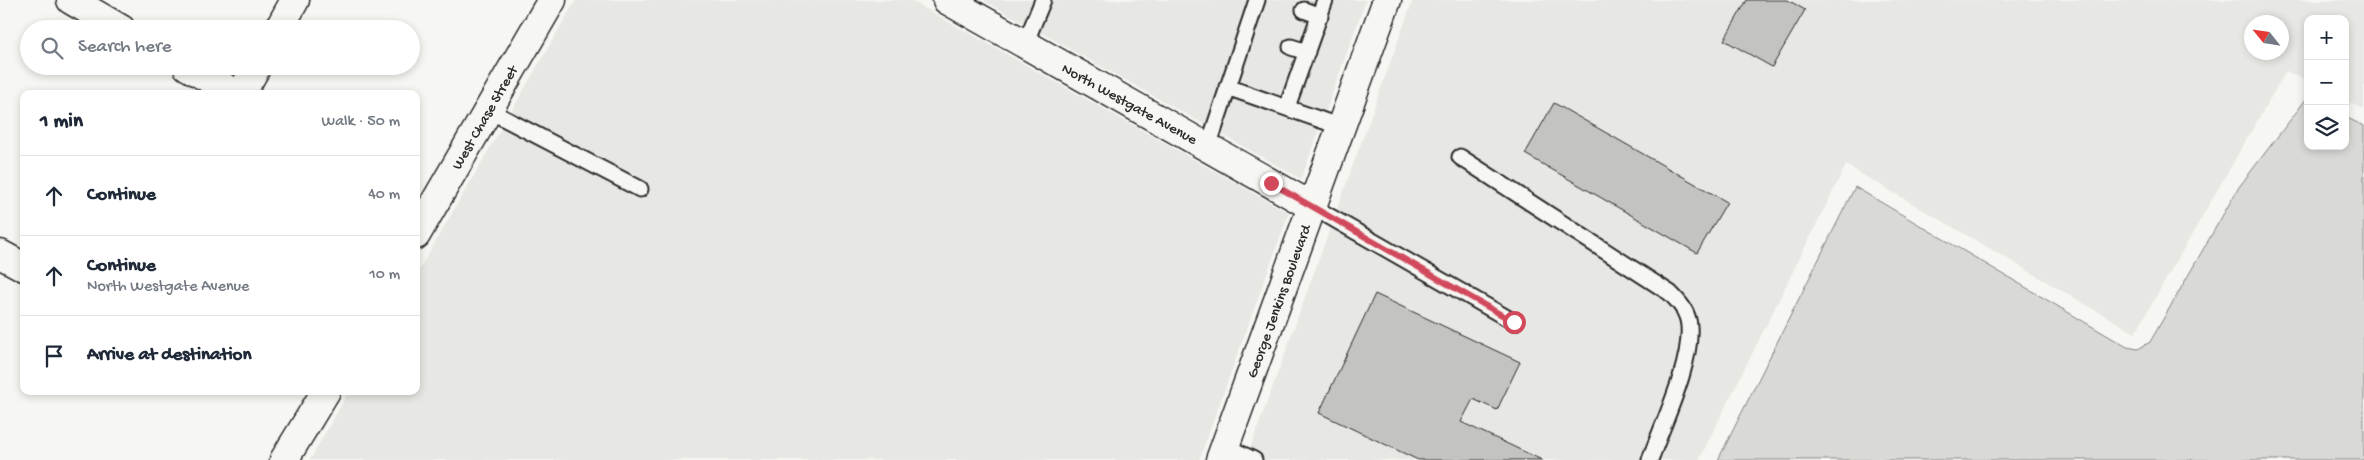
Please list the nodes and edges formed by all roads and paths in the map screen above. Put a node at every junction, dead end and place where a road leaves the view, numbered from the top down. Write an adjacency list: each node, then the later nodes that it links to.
1 (71, 0): 11 (street)
2 (295, 0): 12 (street)
3 (552, 0): 22 (street, West Chase Street)
4 (947, 0): 13 (street, North Westgate Avenue)
5 (1043, 0): 13 (lane)
6 (1257, 0): 18 (lane)
7 (1325, 0): 10 (lane)
8 (1387, 0): 23 (street, George Jenkins Boulevard)
9 (1304, 10): 10 (lane)
10 (1320, 16): 15 (lane)
11 (105, 20)
12 (284, 20)
13 (1026, 44): 24 (street, North Westgate Avenue)
14 (1291, 47): 15 (lane)
15 (1307, 52): 21 (lane)
16 (203, 75): 19 (street)
17 (252, 75): 20 (street)
18 (1227, 86): 21 (lane); 24 (lane)
19 (229, 90)
20 (243, 90)
21 (1286, 107): 23 (lane)
22 (488, 110): 26 (lane); 28 (street, West Chase Street)
23 (1341, 127): 27 (street, George Jenkins Boulevard)
24 (1208, 147): 27 (street, North Westgate Avenue)
25 (1460, 157): 36 (lane)
26 (640, 188)
27 (1313, 206): 31 (lane); 33 (street, George Jenkins Boulevard)
28 (420, 228)
29 (0, 254): 30 (street)
30 (20, 265)
31 (1514, 322)
32 (324, 395): 34 (street)
33 (1223, 453): 35 (lane)
34 (284, 460)
35 (1254, 460)
36 (1650, 460)

